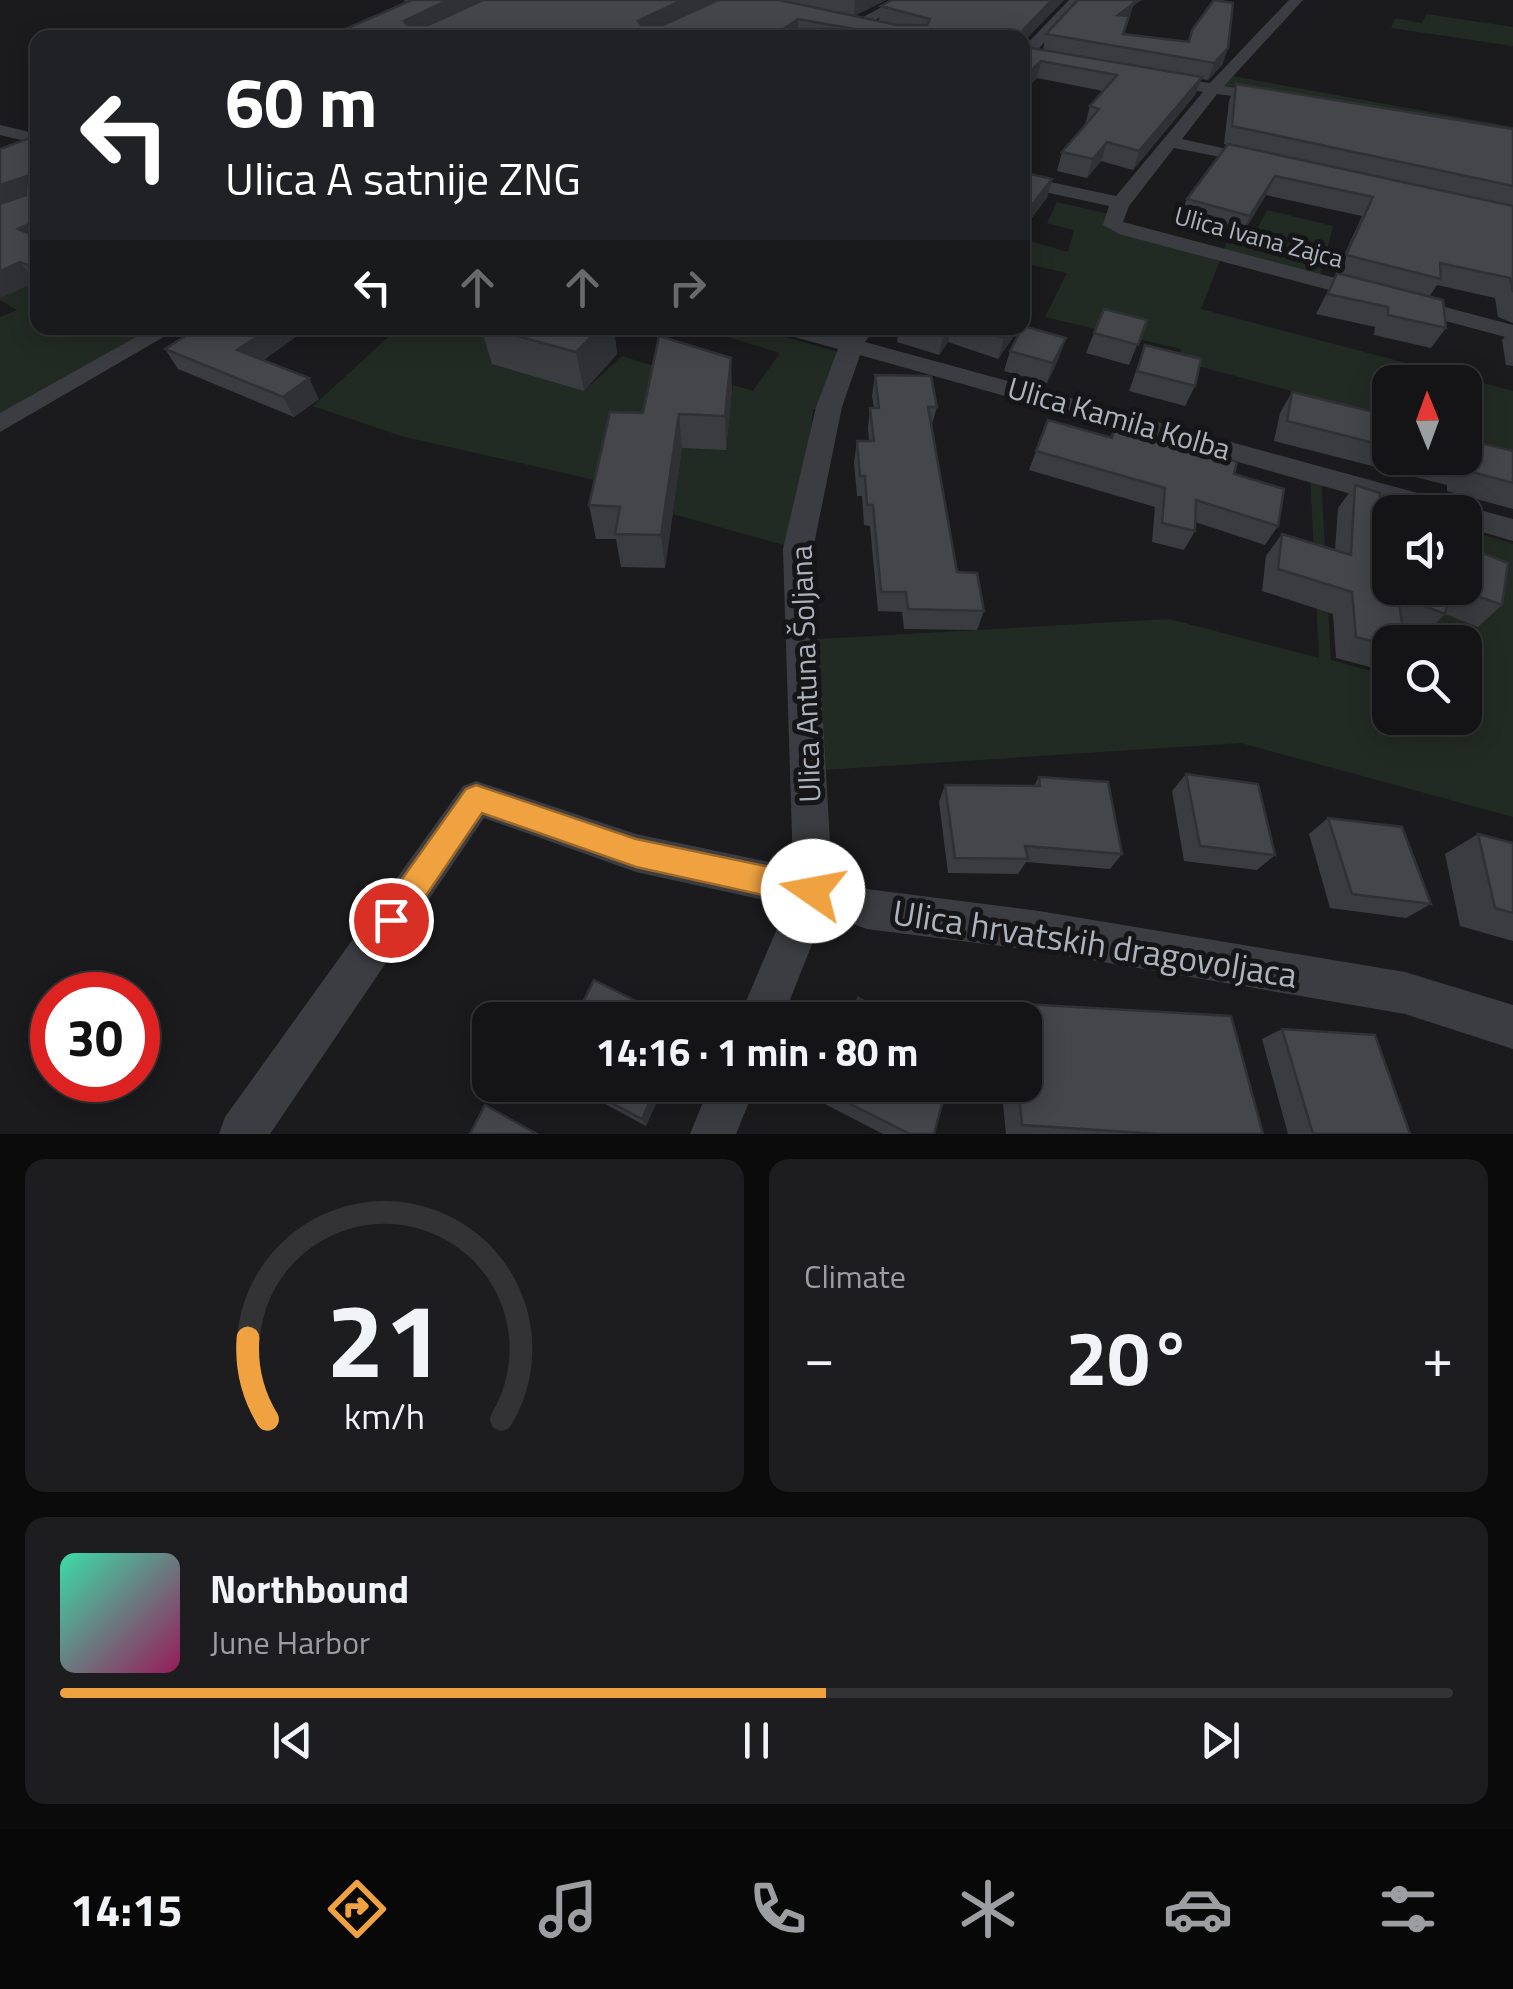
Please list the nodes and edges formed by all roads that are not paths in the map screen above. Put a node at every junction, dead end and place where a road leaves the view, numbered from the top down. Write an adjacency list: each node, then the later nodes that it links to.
1 (905, 0): 4 (street)
2 (1076, 0): 5 (street)
3 (1296, 0): 7 (street)
4 (880, 30)
5 (1030, 56)
6 (1134, 74): 7 (street)
7 (1214, 88): 8 (street); 11 (street)
8 (1282, 101)
9 (0, 130): 10 (street)
10 (30, 137)
11 (1170, 142): 12 (street); 14 (street)
12 (1284, 168)
13 (1030, 183): 14 (street)
14 (1121, 203): 15 (street, Ulica Ivana Zajca)
15 (1513, 332)
16 (156, 335): 18 (street)
17 (858, 336): 19 (street, Ulica Kamila Kolba); 22 (street, Ulica Antuna Šoljana)
18 (0, 424)
19 (1393, 495)
20 (1482, 522): 21 (street)
21 (1513, 530)
22 (813, 891): 23 (street); 24 (street, Ulica hrvatskih dragovoljaca); 26 (street, Ulica hrvatskih dragovoljaca)
23 (767, 1002)
24 (1513, 1026)
25 (726, 1102): 27 (street)
26 (242, 1134)
27 (713, 1134)

